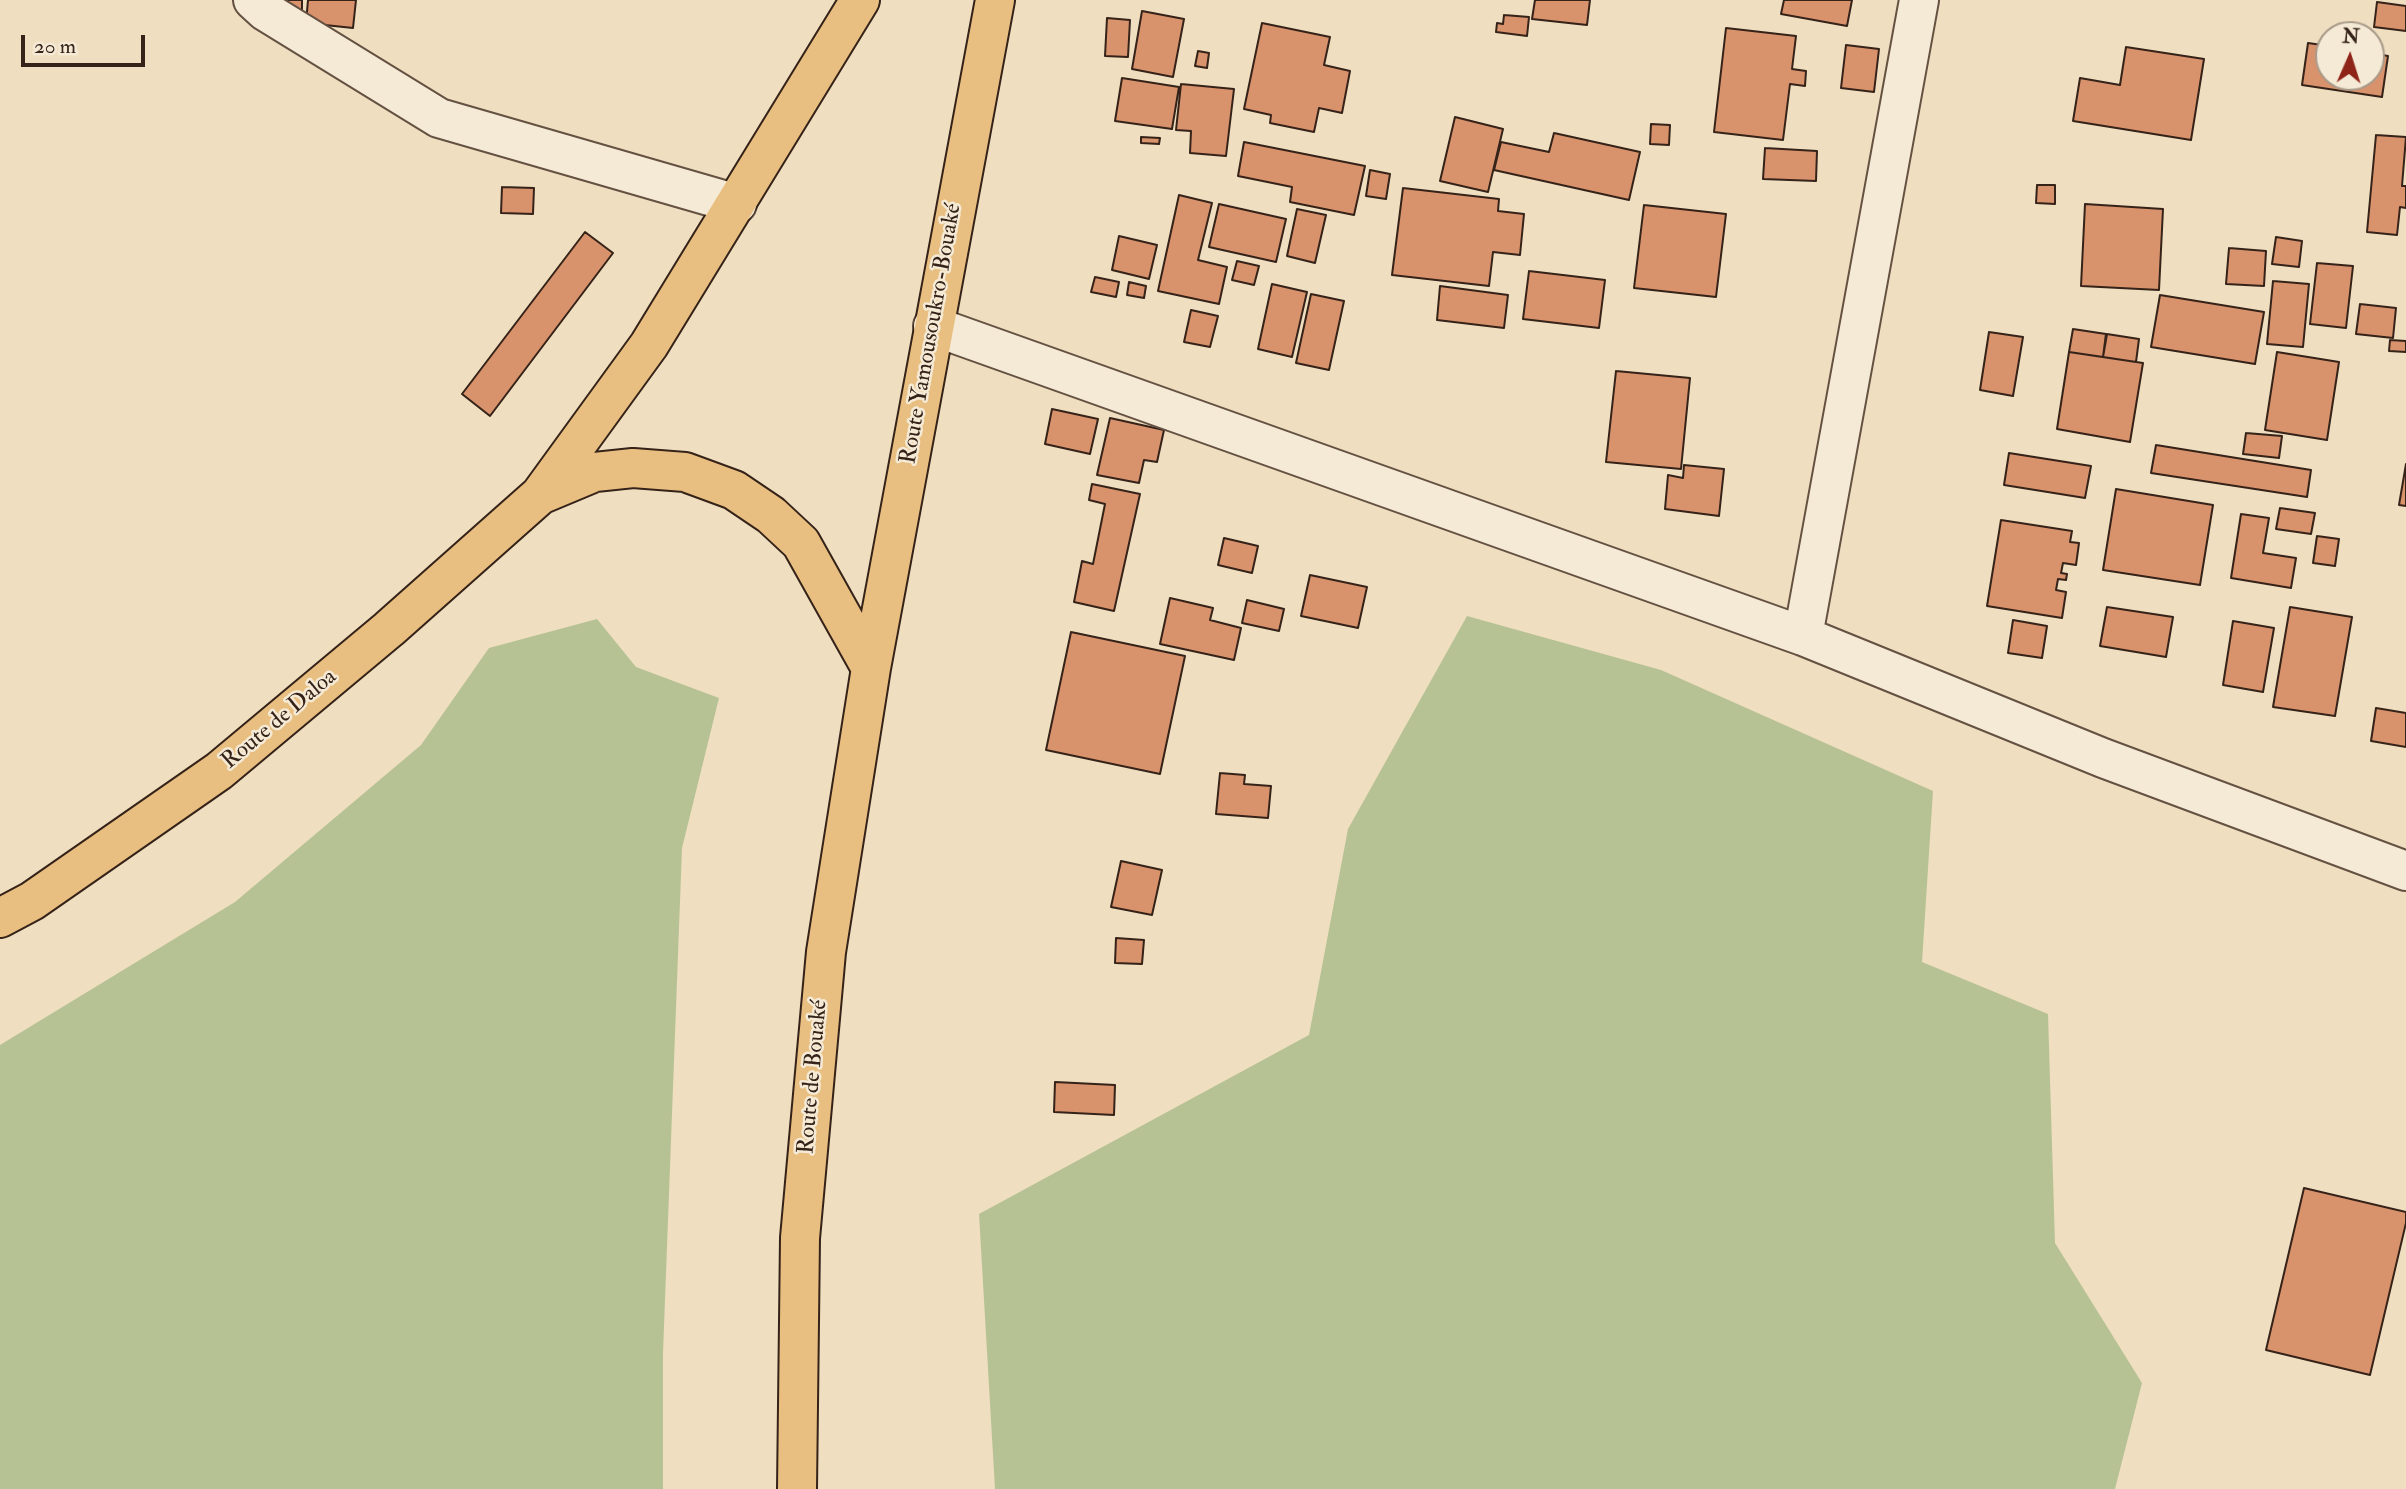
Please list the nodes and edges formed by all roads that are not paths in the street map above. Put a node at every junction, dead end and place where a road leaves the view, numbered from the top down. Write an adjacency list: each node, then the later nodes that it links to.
1 (253, 0): 5 (street)
2 (860, 0): 5 (highway)
3 (995, 0): 6 (highway, Route Yamousoukro-Bouaké)
4 (1919, 0): 8 (street)
5 (737, 204): 7 (highway)
6 (933, 326): 8 (street); 9 (highway, Route Yamousoukro-Bouaké)
7 (540, 495): 9 (highway); 11 (highway, Route de Daloa)
8 (1803, 636): 10 (street)
9 (871, 668): 12 (highway, Route de Bouaké)
10 (2406, 872)
11 (0, 918)
12 (797, 1489)

